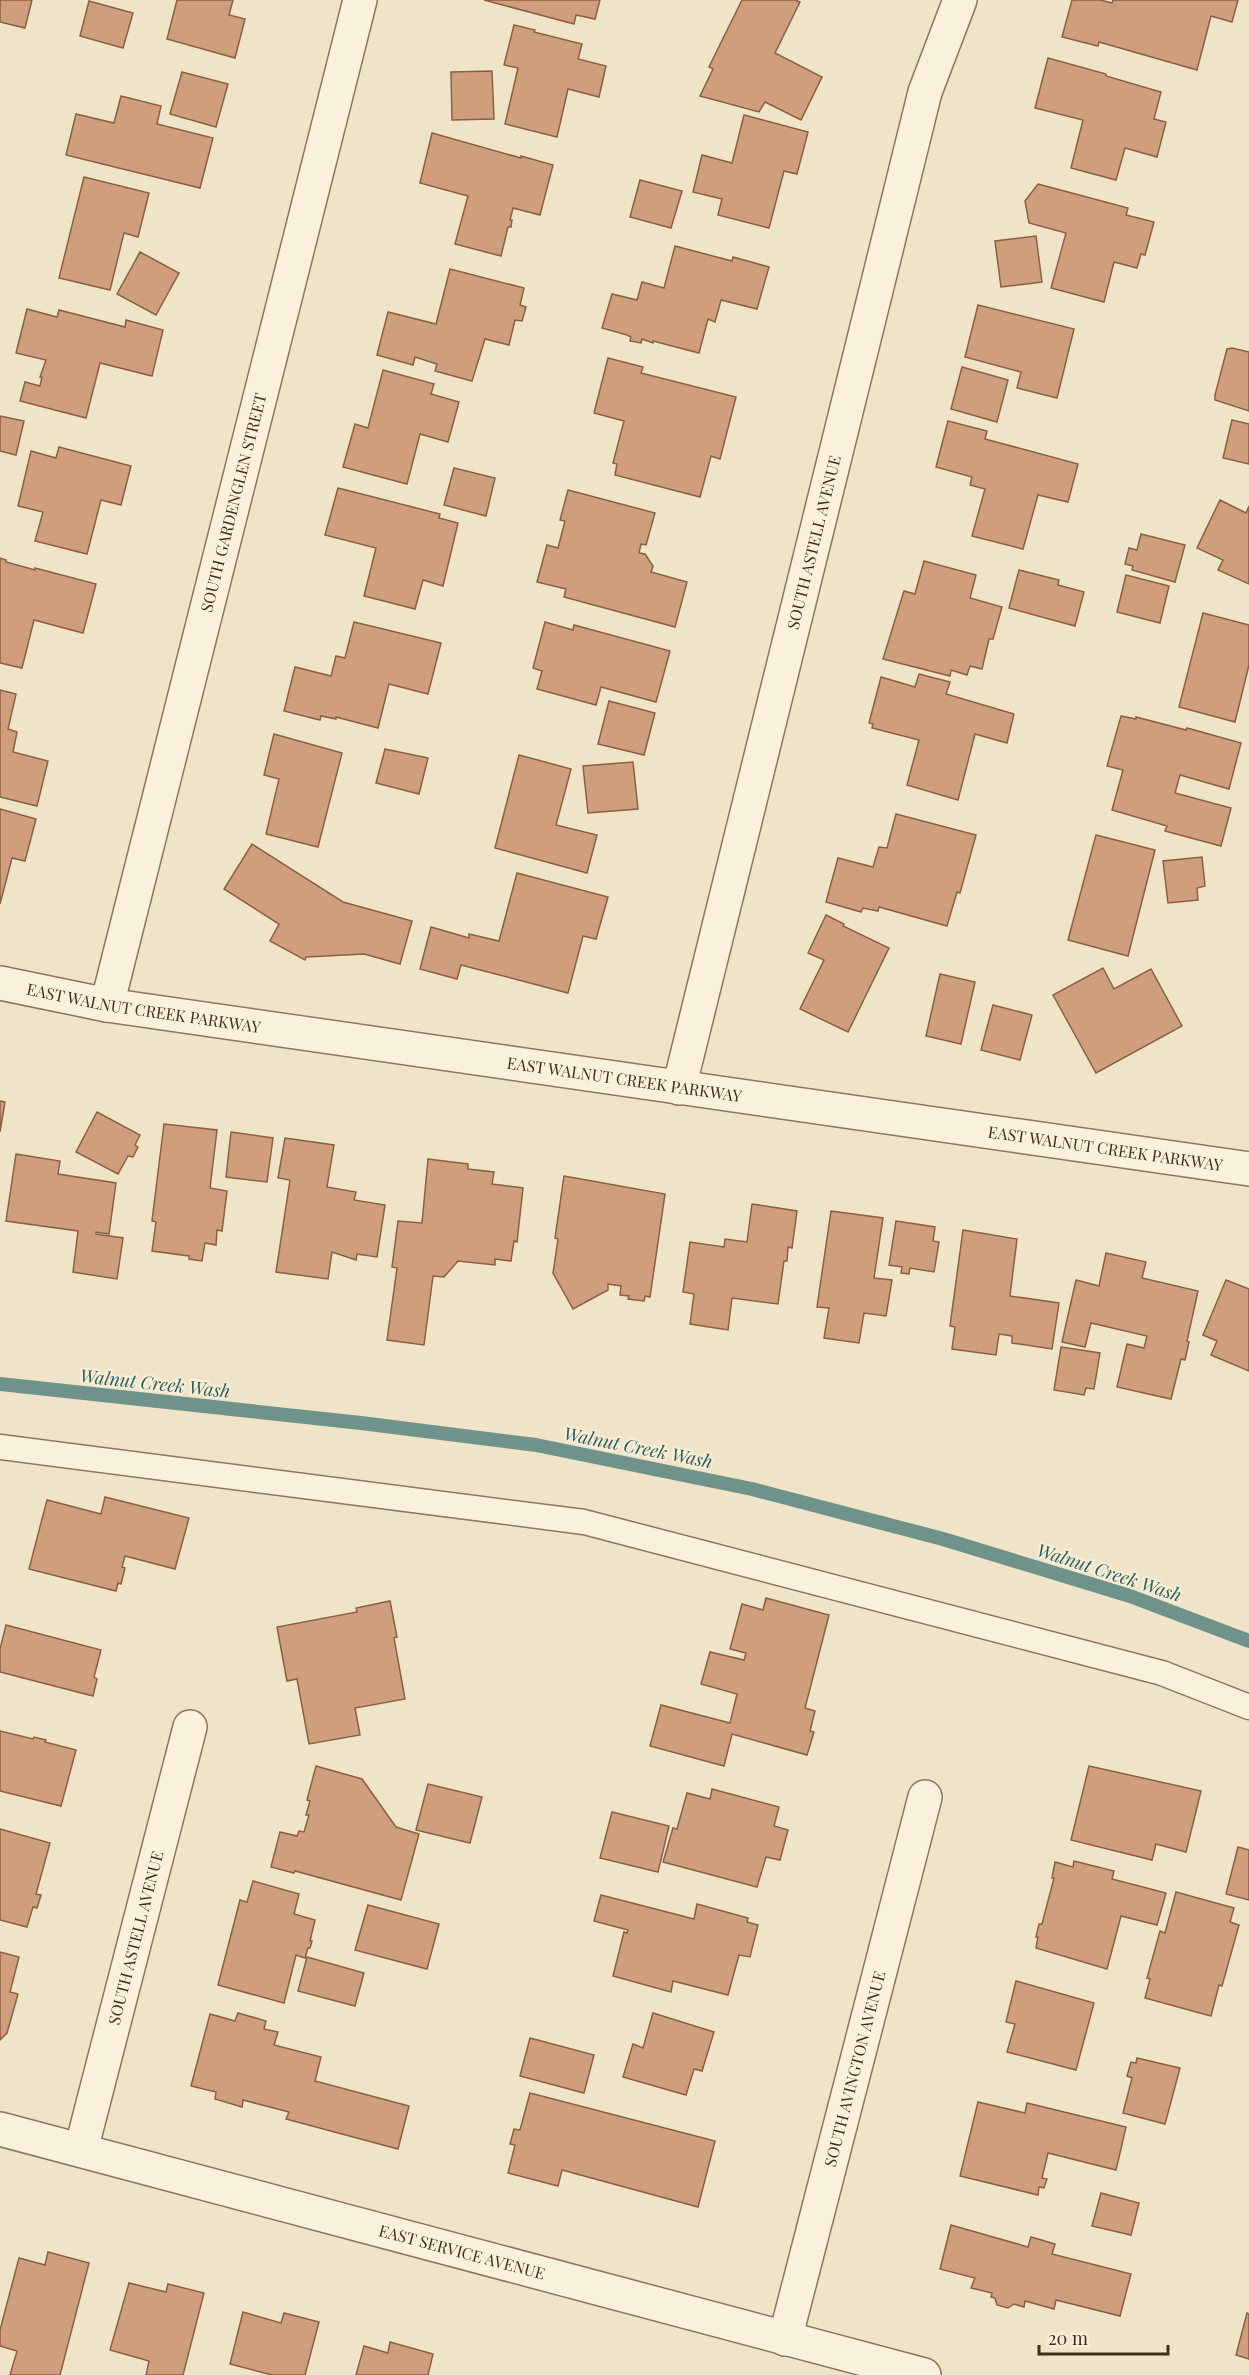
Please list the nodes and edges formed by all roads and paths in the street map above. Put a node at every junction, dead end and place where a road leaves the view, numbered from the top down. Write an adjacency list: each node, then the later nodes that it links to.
1 (360, 0): 4 (street, SOUTH GARDENGLEN STREET)
2 (960, 0): 5 (street, SOUTH ASTELL AVENUE)
3 (0, 983): 4 (street, EAST WALNUT CREEK PARKWAY)
4 (106, 1005): 5 (street, EAST WALNUT CREEK PARKWAY)
5 (679, 1088): 6 (street, EAST WALNUT CREEK PARKWAY)
6 (1249, 1169)
7 (0, 1447): 8 (lane)
8 (1249, 1707)
9 (190, 1726): 12 (street, SOUTH ASTELL AVENUE)
10 (925, 1797): 13 (street, SOUTH AVINGTON AVENUE)
11 (0, 2129): 12 (street, EAST SERVICE AVENUE)
12 (81, 2151): 13 (street, EAST SERVICE AVENUE)
13 (785, 2339): 14 (street, EAST SERVICE AVENUE)
14 (924, 2375)

